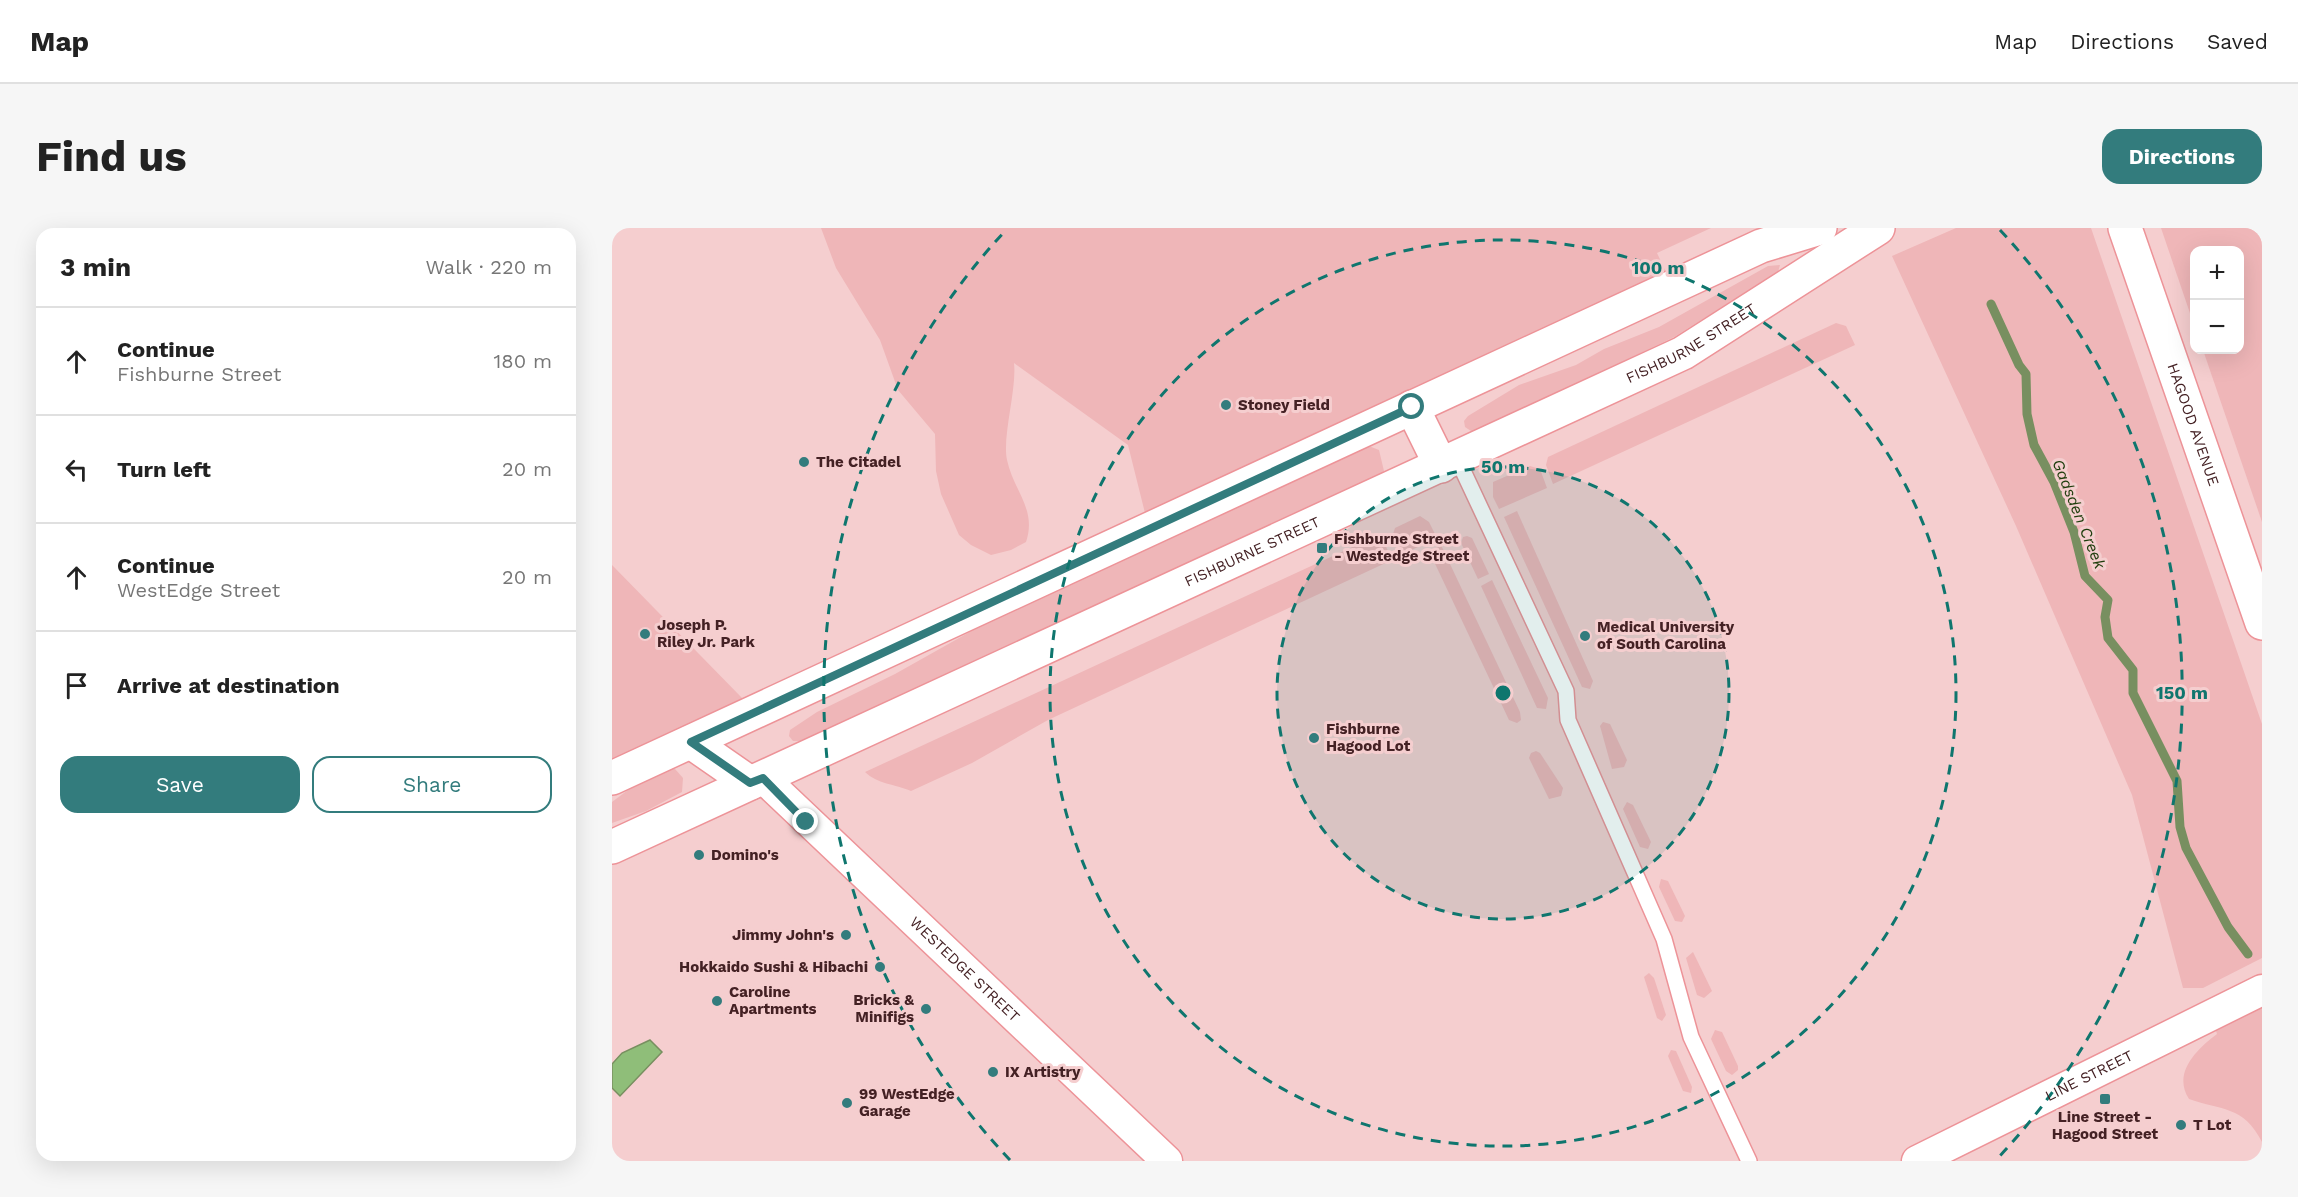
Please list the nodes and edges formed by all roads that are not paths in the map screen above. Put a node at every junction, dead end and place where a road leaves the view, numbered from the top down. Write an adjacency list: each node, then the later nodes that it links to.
1 (1820, 228): 4 (main road)
2 (1878, 228): 5 (main road, FISHBURNE STREET)
3 (2125, 228): 6 (main road, HAGOOD AVENUE)
4 (1412, 407): 5 (main road); 7 (main road)
5 (1449, 462): 9 (main road, FISHBURNE STREET); 13 (lane)
6 (2262, 623)
7 (691, 742): 8 (main road); 9 (main road)
8 (612, 778)
9 (756, 781): 10 (main road, FISHBURNE STREET); 12 (street, WESTEDGE STREET)
10 (612, 847)
11 (2262, 990): 14 (street, LINE STREET)
12 (1167, 1161)
13 (1749, 1161)
14 (1917, 1161)

